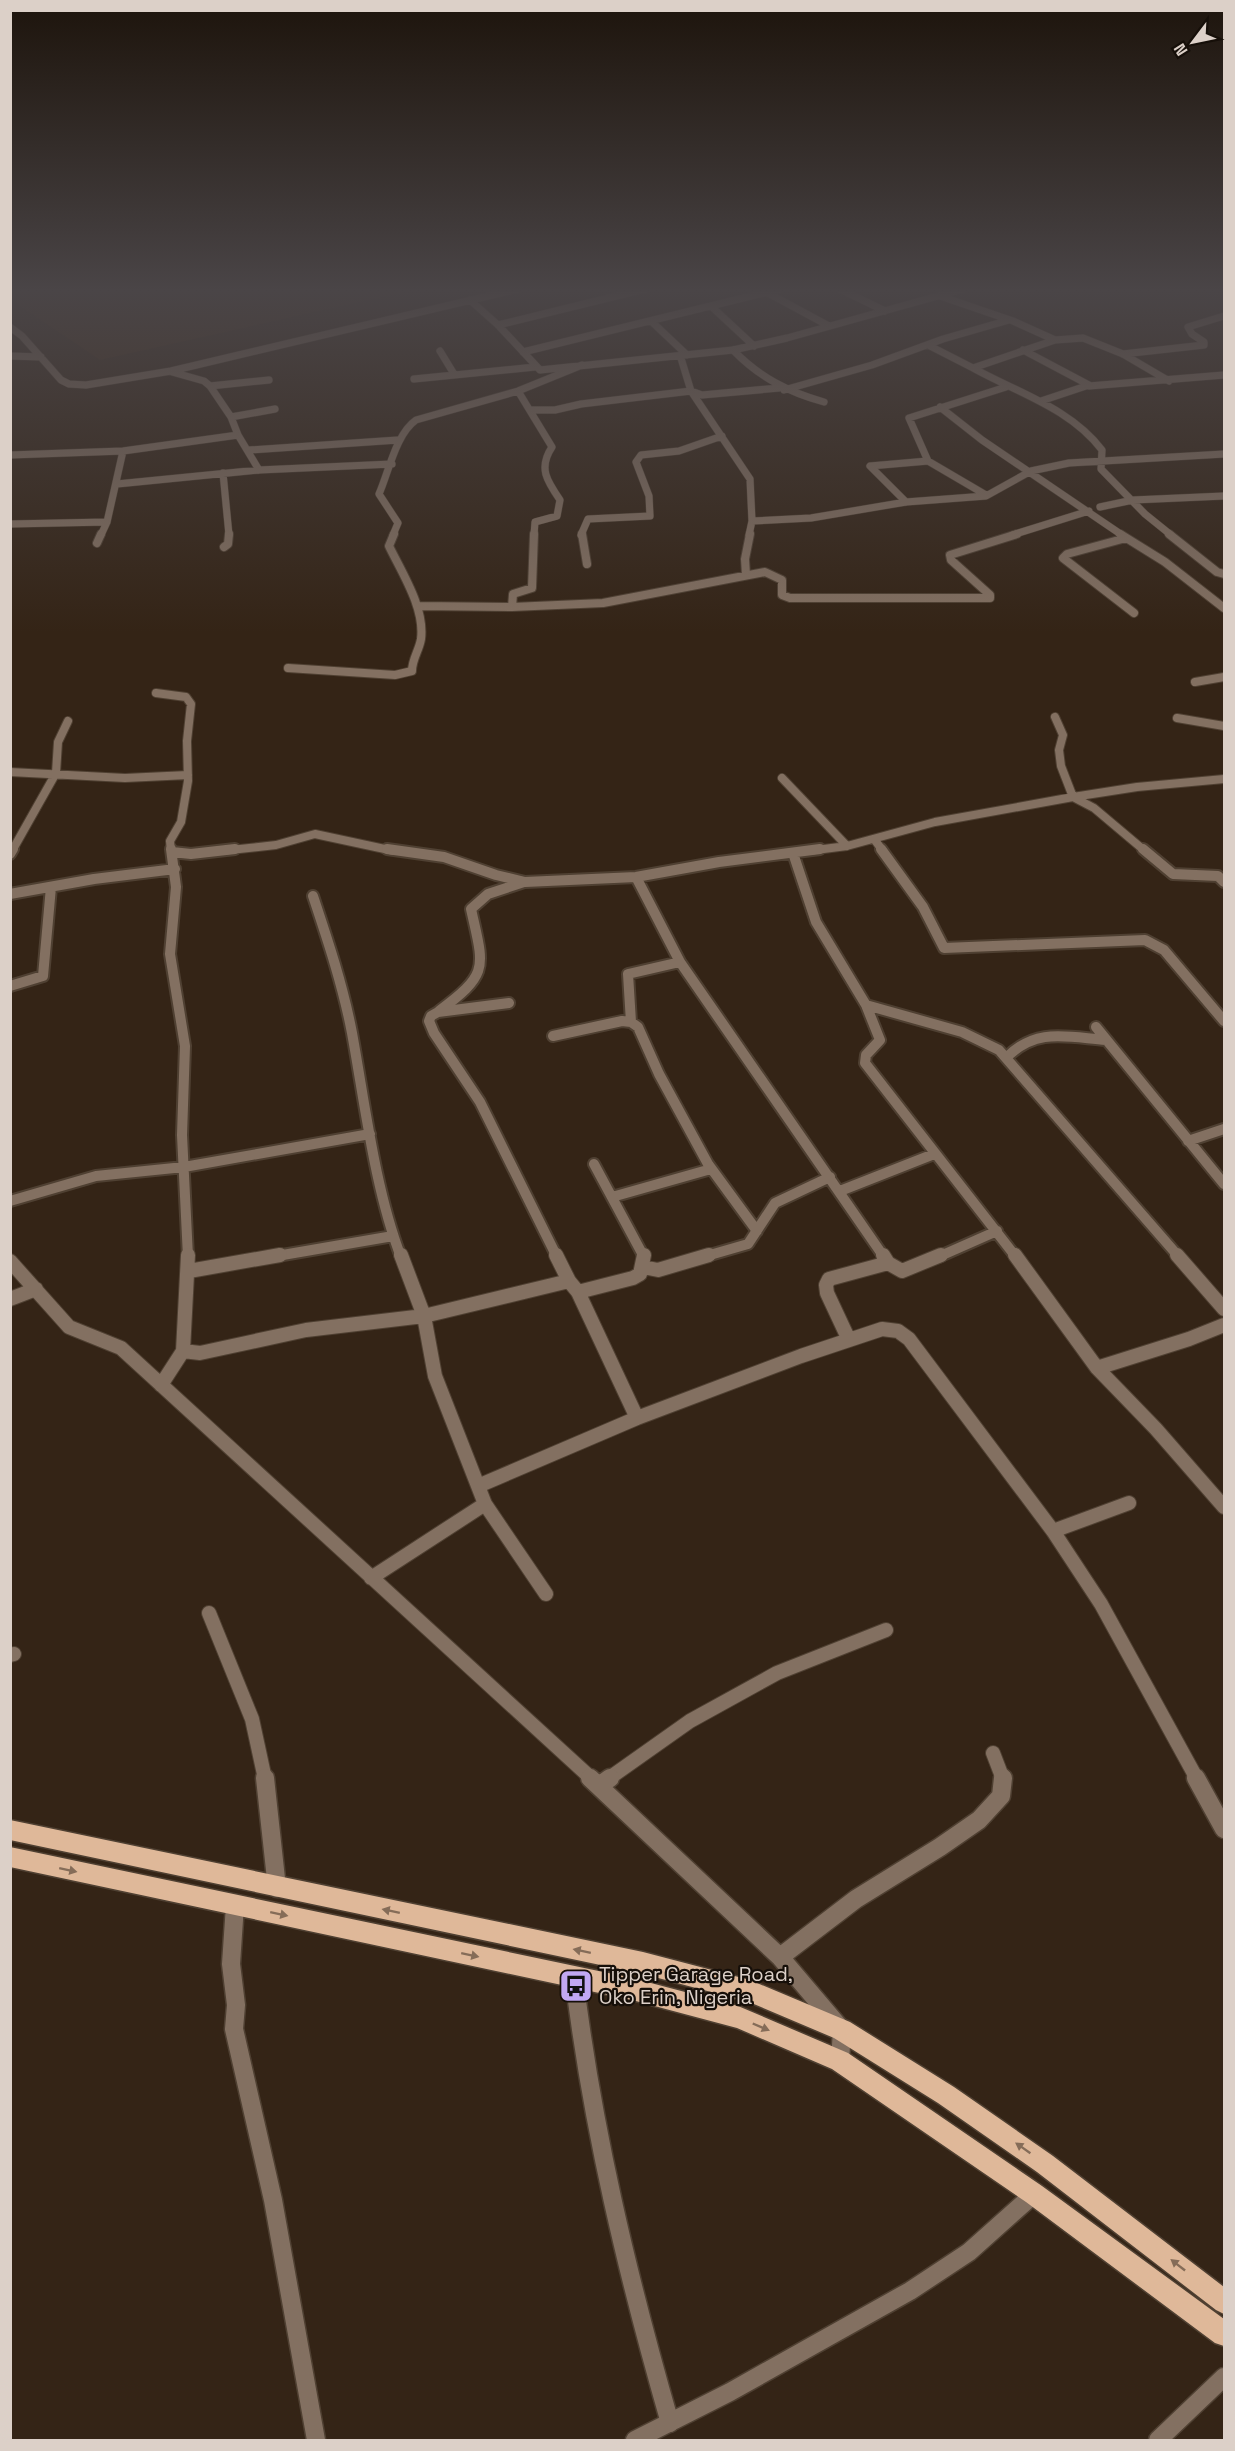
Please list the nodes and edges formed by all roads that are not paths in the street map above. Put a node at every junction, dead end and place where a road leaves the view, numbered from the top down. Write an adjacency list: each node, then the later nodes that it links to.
1 (222, 403): 11 (street)
2 (475, 403): 14 (street)
3 (527, 403): 10 (street)
4 (586, 403): 10 (street)
5 (700, 403): 13 (street)
6 (952, 403): 8 (street)
7 (1046, 403): 19 (street)
8 (940, 407): 20 (street); 23 (street)
9 (275, 409): 11 (street)
10 (531, 410): 42 (street)
11 (231, 417): 12 (street)
12 (238, 435): 15 (street); 16 (street)
13 (722, 436): 32 (street); 38 (street)
14 (398, 440): 15 (street); 21 (street)
15 (249, 450): 22 (street)
16 (123, 451): 18 (street); 25 (street)
17 (1224, 453): 19 (street)
18 (10, 455)
19 (1100, 460): 23 (street); 28 (street)
20 (928, 461): 27 (street); 29 (street)
21 (392, 464): 22 (street); 41 (street)
22 (259, 470): 24 (street)
23 (1031, 471): 27 (street); 31 (street)
24 (223, 473): 25 (street); 37 (street)
25 (117, 484): 33 (street)
26 (1224, 495): 28 (street)
27 (986, 496): 29 (street)
28 (1132, 500): 30 (street); 39 (street)
29 (906, 502): 32 (street)
30 (1100, 507)
31 (1089, 511): 35 (street); 40 (street)
32 (752, 521): 40 (street)
33 (107, 522): 34 (street); 36 (street)
34 (10, 524)
35 (1126, 538): 43 (street); 44 (street)
36 (97, 543)
37 (224, 547)
38 (587, 564)
39 (1224, 574)
40 (746, 575): 42 (street)
41 (418, 606): 42 (street); 45 (street)
42 (512, 607)
43 (1224, 609)
44 (1134, 613)
45 (288, 668)
46 (1224, 677): 47 (street)
47 (1196, 682)
48 (156, 693): 55 (street)
49 (1055, 717): 58 (street)
50 (1178, 718): 52 (street)
51 (68, 721): 54 (street)
52 (1224, 726)
53 (10, 772): 54 (street)
54 (56, 774): 55 (street); 62 (street)
55 (189, 775): 61 (street)
56 (782, 778): 60 (street)
57 (1224, 779): 58 (street)
58 (1073, 797): 59 (street); 67 (street)
59 (874, 839): 60 (street); 76 (street)
60 (847, 846): 63 (street)
61 (172, 852): 64 (street); 66 (street)
62 (10, 854)
63 (793, 854): 65 (street); 74 (street)
64 (175, 869): 68 (street); 87 (street)
65 (636, 877): 66 (street); 71 (street)
66 (525, 882): 75 (street)
67 (1224, 882)
68 (51, 887): 69 (street); 72 (street)
69 (10, 894)
70 (313, 896): 83 (street)
71 (680, 962): 77 (street); 89 (street)
72 (10, 986)
73 (509, 1003): 75 (street)
74 (866, 1005): 81 (street); 85 (street)
75 (438, 1012): 101 (street)
76 (1224, 1021)
77 (631, 1022): 79 (street); 88 (street)
78 (1096, 1027): 80 (street)
79 (553, 1036)
80 (1106, 1040): 81 (street); 84 (street)
81 (1006, 1058): 105 (street)
82 (1224, 1129): 84 (street)
83 (370, 1134): 87 (street); 96 (street)
84 (1188, 1141): 90 (street)
85 (934, 1154): 91 (street); 95 (street)
86 (594, 1164): 92 (street)
87 (184, 1167): 93 (street); 100 (street)
88 (711, 1168): 92 (street); 94 (street)
89 (830, 1177): 91 (street); 94 (street)
90 (1224, 1184)
91 (840, 1191): 98 (street)
92 (612, 1197): 99 (street)
93 (10, 1201)
94 (757, 1231): 99 (street)
95 (997, 1231): 98 (street); 110 (street)
96 (393, 1236): 100 (street); 106 (street)
97 (10, 1261): 102 (street)
98 (888, 1263): 108 (street)
99 (643, 1267): 103 (street)
100 (189, 1271): 109 (street)
101 (569, 1281): 103 (street); 106 (street)
102 (36, 1289): 104 (street); 111 (street)
103 (578, 1292): 112 (street)
104 (10, 1299)
105 (1224, 1309)
106 (424, 1316): 109 (street); 113 (street)
107 (1224, 1325): 110 (street)
108 (849, 1340): 112 (street); 117 (street)
109 (183, 1351): 111 (street)
110 (1097, 1368): 116 (street)
111 (161, 1385): 118 (street)
112 (637, 1418): 113 (street)
113 (478, 1486): 115 (street)
114 (1129, 1503): 117 (street)
115 (485, 1504): 118 (street); 119 (street)
116 (1224, 1507)
117 (1053, 1531): 124 (street)
118 (371, 1578): 123 (street)
119 (546, 1594)
120 (209, 1613): 127 (street)
121 (886, 1630): 123 (street)
122 (993, 1753): 129 (street)
123 (599, 1786): 129 (street)
124 (1224, 1829)
125 (10, 1830): 127 (main road)
126 (10, 1857): 128 (main road, one-way to 128)
127 (278, 1888): 131 (main road, one-way to 127)
128 (235, 1905): 130 (main road, one-way to 130); 138 (street)
129 (780, 1957): 131 (street)
130 (574, 1977): 132 (main road, one-way to 132); 137 (street)
131 (842, 2030): 132 (street); 134 (main road, one-way to 131)
132 (840, 2061): 133 (main road)
133 (1034, 2194): 135 (main road); 137 (street)
134 (1224, 2302)
135 (1224, 2334)
136 (1224, 2377): 140 (street)
137 (670, 2423): 139 (street)
138 (316, 2440)
139 (635, 2440)
140 (1158, 2440)

